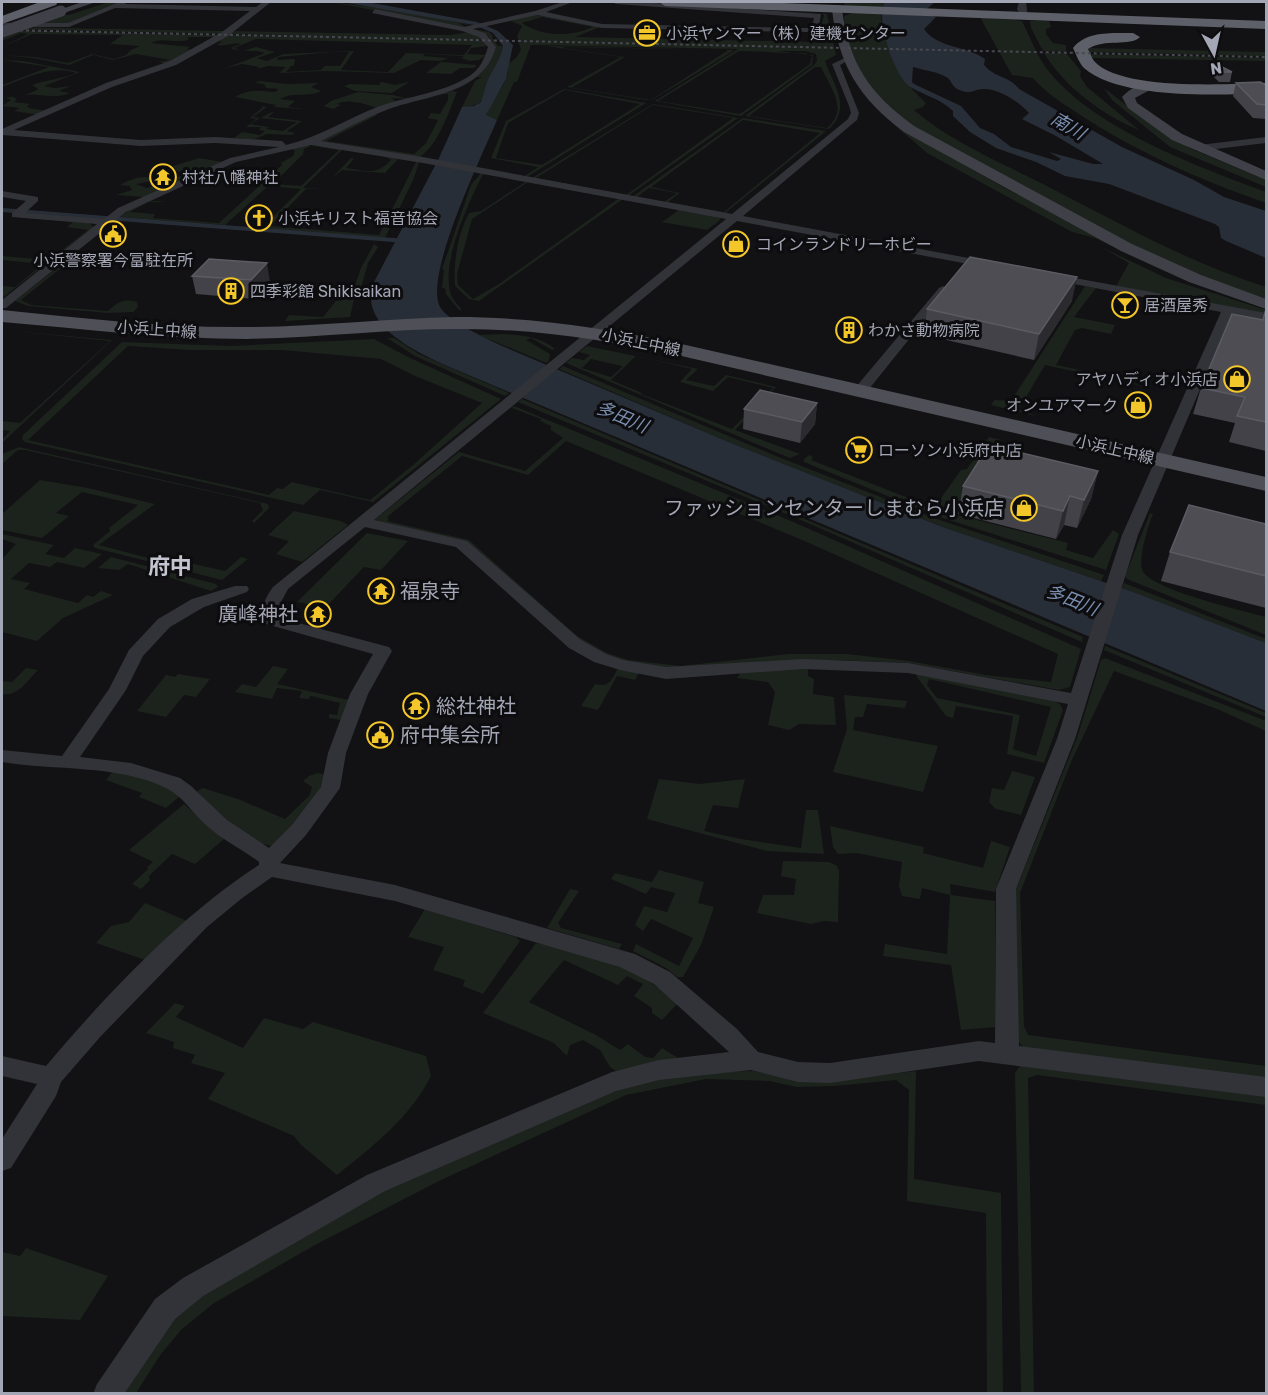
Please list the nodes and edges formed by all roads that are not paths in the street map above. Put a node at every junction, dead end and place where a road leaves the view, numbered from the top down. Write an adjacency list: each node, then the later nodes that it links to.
1 (51, 2): 15 (highway)
2 (92, 2): 18 (street, bridge)
3 (126, 2): 9 (street)
4 (267, 2): 11 (street)
5 (569, 2): 13 (street)
6 (616, 2): 13 (street)
7 (665, 2): 10 (highway)
8 (1022, 2): 14 (street)
9 (115, 6): 11 (street); 15 (street)
10 (843, 7): 14 (highway); 20 (street)
11 (257, 9): 23 (street)
12 (375, 11): 17 (street)
13 (537, 13): 17 (street)
14 (1022, 17): 16 (highway)
15 (2, 23)
16 (1266, 25)
17 (467, 28): 25 (street)
18 (2, 32)
19 (1146, 37): 21 (highway)
20 (848, 60): 30 (street); 35 (street)
21 (1151, 86): 22 (highway); 27 (street)
22 (1266, 88)
23 (3, 132): 26 (street)
24 (1266, 140): 27 (street)
25 (311, 142): 26 (street); 30 (street)
26 (292, 146): 31 (street)
27 (1199, 148): 28 (street)
28 (1266, 176)
29 (2, 194): 31 (street)
30 (735, 218): 33 (street); 40 (street)
31 (109, 220): 36 (street)
32 (1001, 267): 33 (street)
33 (960, 270): 41 (street)
34 (1047, 276): 37 (street)
35 (1266, 304)
36 (2, 305)
37 (1228, 310): 39 (street); 42 (street)
38 (2, 316): 40 (main road, 小浜上中線)
39 (1266, 317)
40 (596, 333): 41 (main road, 小浜上中線); 44 (street)
41 (860, 392): 42 (main road, 小浜上中線)
42 (1162, 460): 43 (main road, 小浜上中線); 46 (street)
43 (1266, 484)
44 (363, 522): 46 (street); 49 (street)
45 (242, 589): 48 (street)
46 (1078, 700): 50 (street)
47 (2, 756): 48 (street)
48 (71, 762): 49 (street)
49 (269, 864): 51 (street); 53 (street)
50 (1007, 1053): 51 (street); 54 (street)
51 (751, 1060): 56 (street)
52 (2, 1066): 53 (street)
53 (51, 1077): 55 (street)
54 (1266, 1087)
55 (2, 1160)
56 (107, 1394)

